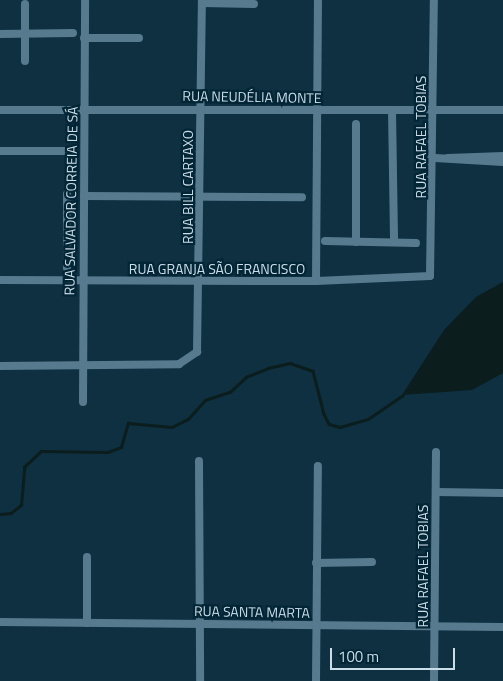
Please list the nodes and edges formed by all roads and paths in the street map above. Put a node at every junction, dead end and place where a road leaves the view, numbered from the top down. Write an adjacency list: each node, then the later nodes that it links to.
1 (85, 0): 10 (street, RUA SALVADOR CORREIA DE SÁ)
2 (318, 0): 19 (street)
3 (434, 0): 17 (street, RUA RAFAEL TOBIAS)
4 (202, 1): 6 (street); 14 (street, RUA BILL CARTAXO)
5 (26, 4): 8 (street)
6 (254, 4)
7 (73, 32): 8 (street)
8 (26, 33): 9 (street); 12 (street)
9 (0, 34)
10 (84, 38): 11 (street); 13 (street, RUA SALVADOR CORREIA DE SÁ)
11 (139, 38)
12 (25, 61)
13 (84, 109): 14 (street, RUA NEUDÉLIA MONTE); 15 (street, RUA NEUDÉLIA MONTE); 28 (street, RUA SALVADOR CORREIA DE SÁ)
14 (201, 109): 19 (street, RUA NEUDÉLIA MONTE); 29 (street, RUA BILL CARTAXO)
15 (0, 110)
16 (392, 110): 17 (street, RUA NEUDÉLIA MONTE); 19 (street, RUA NEUDÉLIA MONTE); 33 (street)
17 (434, 110): 18 (street, RUA NEUDÉLIA MONTE); 24 (street, RUA RAFAEL TOBIAS)
18 (503, 110)
19 (318, 111): 41 (street)
20 (356, 124): 32 (street)
21 (0, 151): 22 (street)
22 (72, 152)
23 (503, 156): 25 (street)
24 (435, 158): 25 (street); 38 (street, RUA RAFAEL TOBIAS)
25 (448, 158): 26 (street)
26 (503, 162)
27 (67, 194): 36 (street)
28 (84, 196): 29 (street); 35 (street, RUA SALVADOR CORREIA DE SÁ)
29 (200, 197): 30 (street); 42 (street, RUA BILL CARTAXO)
30 (302, 197)
31 (326, 241): 32 (street)
32 (356, 242): 33 (street)
33 (394, 242): 34 (street)
34 (416, 243)
35 (82, 244): 36 (street); 40 (street, RUA SALVADOR CORREIA DE SÁ)
36 (67, 245): 37 (street)
37 (66, 268)
38 (432, 274): 41 (street, RUA GRANJA SÃO FRANCISCO)
39 (0, 280): 40 (street, RUA GRANJA SÃO FRANCISCO)
40 (82, 280): 42 (street, RUA GRANJA SÃO FRANCISCO); 44 (street, RUA SALVADOR CORREIA DE SÁ)
41 (316, 281): 42 (street, RUA GRANJA SÃO FRANCISCO)
42 (201, 282): 44 (street, RUA BILL CARTAXO)
43 (0, 366): 44 (street)
44 (84, 367): 45 (street, RUA SALVADOR CORREIA DE SÁ)
45 (83, 402)
46 (436, 452): 49 (street, RUA RAFAEL TOBIAS)
47 (199, 461): 56 (street)
48 (318, 466): 53 (street)
49 (436, 492): 50 (street); 58 (street, RUA RAFAEL TOBIAS)
50 (503, 493)
51 (88, 557): 55 (street)
52 (372, 562): 53 (street)
53 (316, 563): 57 (street)
54 (0, 622): 55 (street, RUA SANTA MARTA)
55 (87, 623): 56 (street, RUA SANTA MARTA)
56 (200, 624): 57 (street, RUA SANTA MARTA); 60 (street)
57 (316, 625): 58 (street, RUA SANTA MARTA); 61 (street)
58 (435, 626): 59 (street, RUA SANTA MARTA); 62 (street, RUA RAFAEL TOBIAS)
59 (503, 627)
60 (200, 681)
61 (316, 681)
62 (434, 681)

